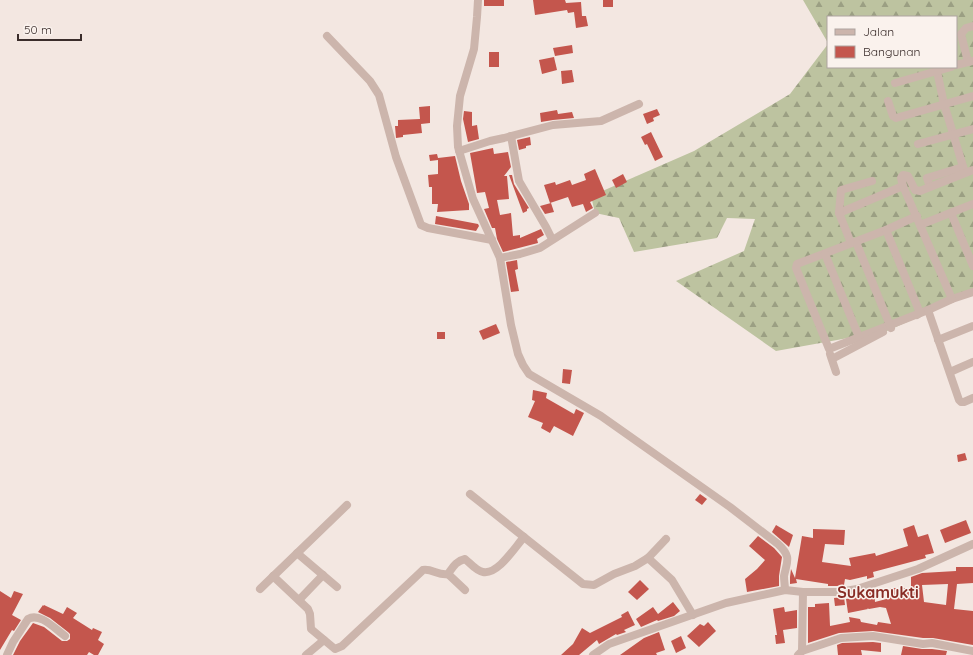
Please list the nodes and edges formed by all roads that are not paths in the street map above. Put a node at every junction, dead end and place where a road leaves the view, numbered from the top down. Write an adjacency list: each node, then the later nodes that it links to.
1 (478, 0): 17 (street)
2 (973, 26): 4 (street)
3 (326, 36): 28 (street)
4 (970, 61): 5 (street)
5 (957, 66)
6 (948, 68): 7 (street)
7 (937, 71): 8 (street); 12 (street)
8 (895, 83)
9 (973, 96): 12 (street)
10 (888, 101): 12 (street)
11 (639, 104): 15 (street)
12 (944, 104): 14 (street)
13 (973, 129): 14 (street)
14 (953, 134): 16 (street); 18 (street)
15 (511, 136): 17 (street); 29 (street)
16 (918, 144)
17 (459, 151): 28 (street)
18 (967, 170): 20 (street)
19 (872, 181): 23 (street)
20 (903, 186): 23 (street); 25 (street)
21 (973, 204): 24 (street)
22 (595, 213): 29 (street)
23 (839, 213): 30 (street)
24 (951, 213): 26 (street); 33 (street)
25 (917, 216): 26 (street); 27 (street)
26 (920, 225): 35 (street)
27 (886, 230): 30 (street); 36 (street)
28 (492, 240): 32 (street)
29 (552, 240): 32 (street)
30 (853, 243): 31 (street); 37 (street)
31 (825, 254): 39 (street); 41 (street)
32 (500, 258): 60 (street)
33 (973, 266)
34 (973, 292): 35 (street)
35 (952, 299): 36 (street)
36 (924, 312): 37 (street); 40 (street)
37 (891, 326): 39 (street)
38 (973, 326): 40 (street)
39 (860, 340): 41 (street); 42 (street)
40 (938, 340): 45 (street)
41 (829, 349): 42 (street)
42 (832, 358): 44 (street)
43 (973, 362): 45 (street)
44 (836, 372)
45 (950, 372): 46 (street)
46 (973, 398)
47 (470, 494): 49 (street)
48 (347, 505): 52 (street)
49 (524, 537): 53 (street); 54 (street)
50 (666, 539): 53 (street)
51 (973, 544): 61 (street)
52 (297, 553): 55 (street); 56 (street)
53 (648, 558): 63 (street)
54 (448, 574): 59 (street); 65 (street)
55 (323, 575): 57 (street); 62 (street)
56 (273, 576): 58 (street); 62 (street)
57 (337, 587)
58 (260, 589)
59 (465, 590)
60 (785, 590): 61 (street); 63 (street)
61 (803, 592): 67 (street)
62 (299, 600): 65 (street)
63 (693, 615): 70 (street)
64 (65, 636): 68 (street)
65 (324, 640): 69 (street)
66 (973, 651): 67 (street)
67 (800, 653)
68 (7, 655)
69 (306, 655)
70 (593, 655)

